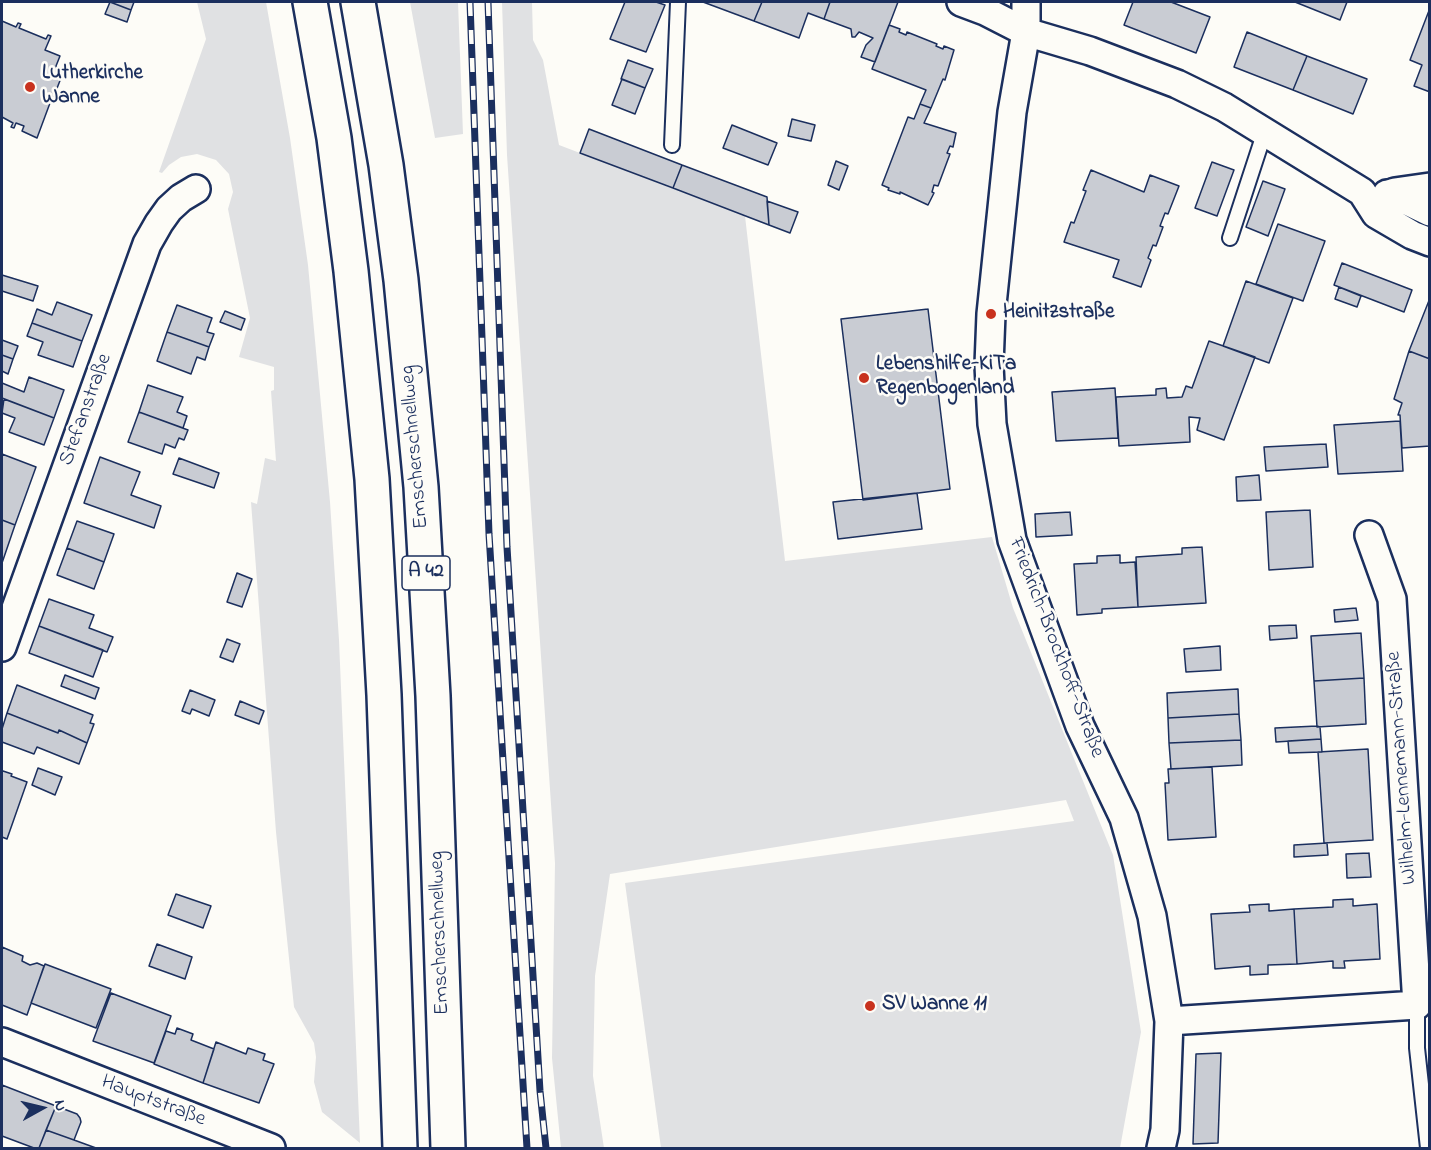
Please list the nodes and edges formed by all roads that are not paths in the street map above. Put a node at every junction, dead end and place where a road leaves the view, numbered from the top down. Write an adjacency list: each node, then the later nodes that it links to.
1 (310, 2): 22 (main road, A 42)
2 (358, 2): 23 (main road, Emscherschnellweg / A 42)
3 (678, 2): 8 (lane)
4 (961, 2): 6 (street)
5 (1026, 2): 6 (street, Friedrich-Brockhoff-Straße)
6 (1026, 32): 7 (street); 19 (street, Friedrich-Brockhoff-Straße)
7 (1265, 131): 11 (street); 14 (lane)
8 (672, 145)
9 (196, 189): 17 (street, Stefanstraße)
10 (1430, 190): 12 (main road)
11 (1362, 192): 12 (street); 15 (street)
12 (1395, 195): 13 (street)
13 (1430, 212)
14 (1230, 237)
15 (1430, 242)
16 (1369, 535): 18 (street, Wilhelm-Lennemann-Straße)
17 (2, 647)
18 (1417, 1005): 19 (street); 25 (lane, Wilhelm-Lennemann-Straße)
19 (1169, 1021): 24 (street, Friedrich-Brockhoff-Straße)
20 (2, 1042): 21 (street, Hauptstraße)
21 (271, 1149)
22 (400, 1149)
23 (448, 1149)
24 (1161, 1149)
25 (1428, 1149)

